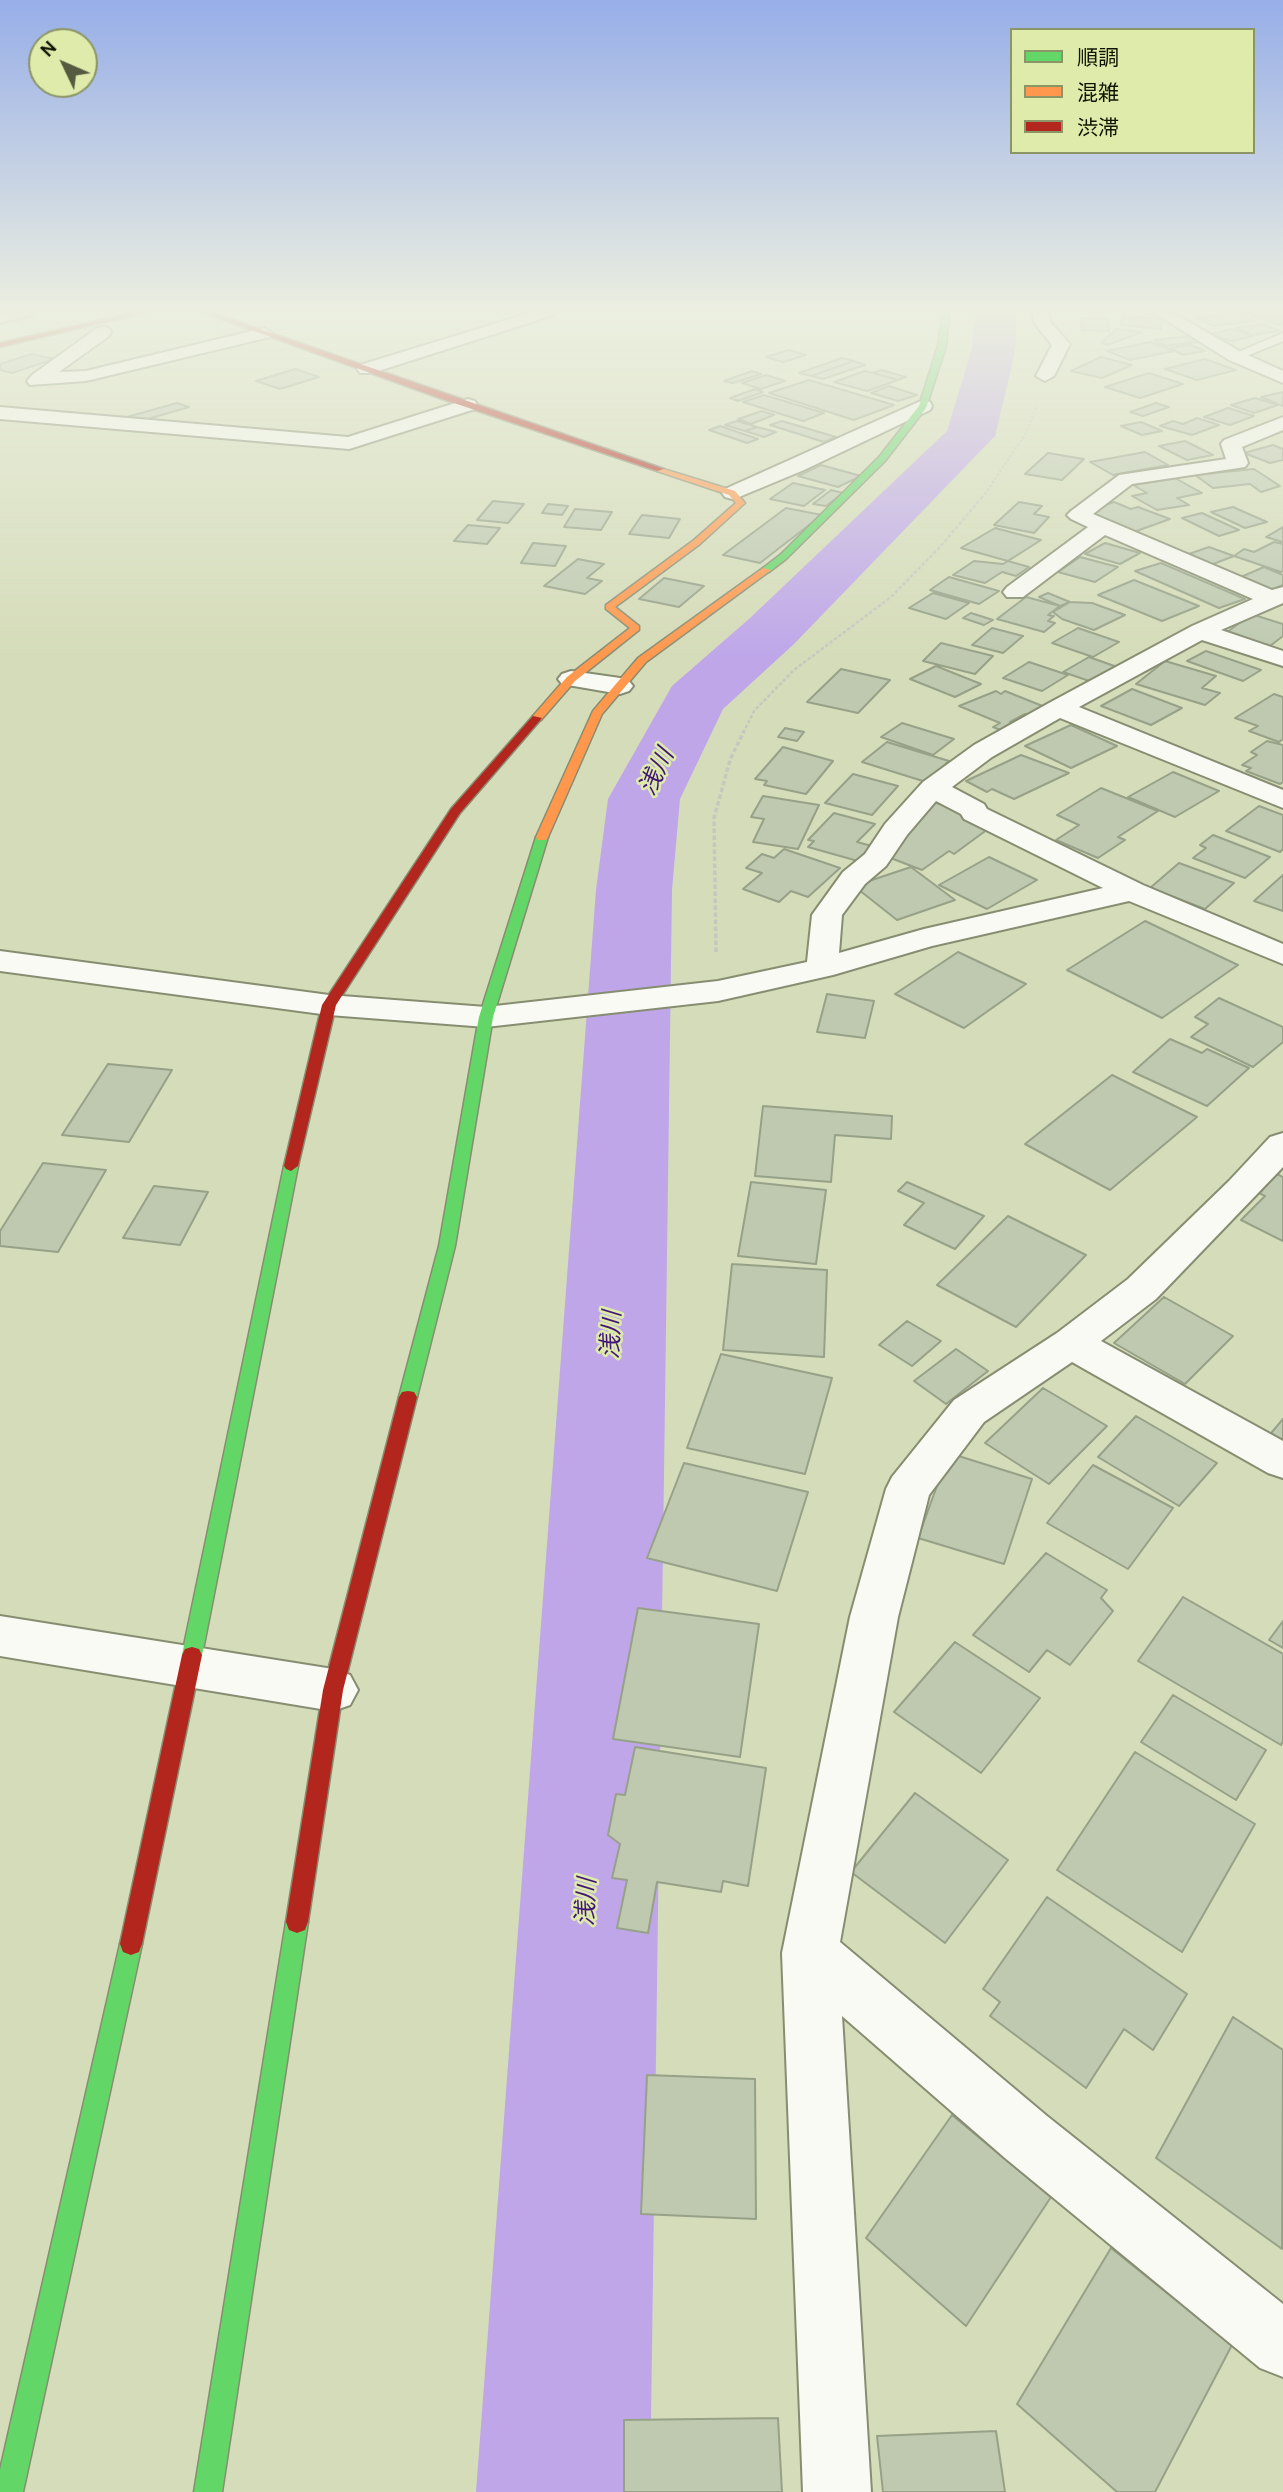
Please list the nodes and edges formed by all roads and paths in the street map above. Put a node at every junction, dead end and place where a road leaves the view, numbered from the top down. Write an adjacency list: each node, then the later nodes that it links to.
1 (223, 428): 2 (street)
2 (394, 428)
3 (540, 428): 8 (street)
4 (877, 428): 8 (street)
5 (906, 428): 15 (street)
6 (1027, 428): 23 (path)
7 (1270, 428): 9 (street)
8 (732, 493): 14 (street)
9 (1103, 526): 10 (street); 11 (street)
10 (1014, 593)
11 (1276, 596): 12 (street)
12 (1200, 631): 13 (street); 16 (street)
13 (1283, 659)
14 (571, 679): 15 (street); 24 (street)
15 (620, 686): 25 (street)
16 (1058, 708): 17 (street); 18 (street)
17 (933, 788): 19 (street); 22 (street)
18 (1283, 800)
19 (1132, 891): 20 (street); 22 (street)
20 (1283, 955)
21 (0, 961): 24 (street)
22 (822, 968): 23 (street)
23 (718, 991): 25 (street)
24 (329, 1005): 25 (street); 30 (street)
25 (486, 1017): 31 (street)
26 (1283, 1145): 27 (street)
27 (1071, 1343): 28 (street); 32 (street)
28 (1283, 1461)
29 (0, 1636): 30 (street)
30 (189, 1665): 31 (street); 34 (street)
31 (333, 1690): 35 (street)
32 (810, 1953): 33 (street); 36 (street)
33 (1283, 2344)
34 (9, 2492)
35 (208, 2492)
36 (837, 2492)

